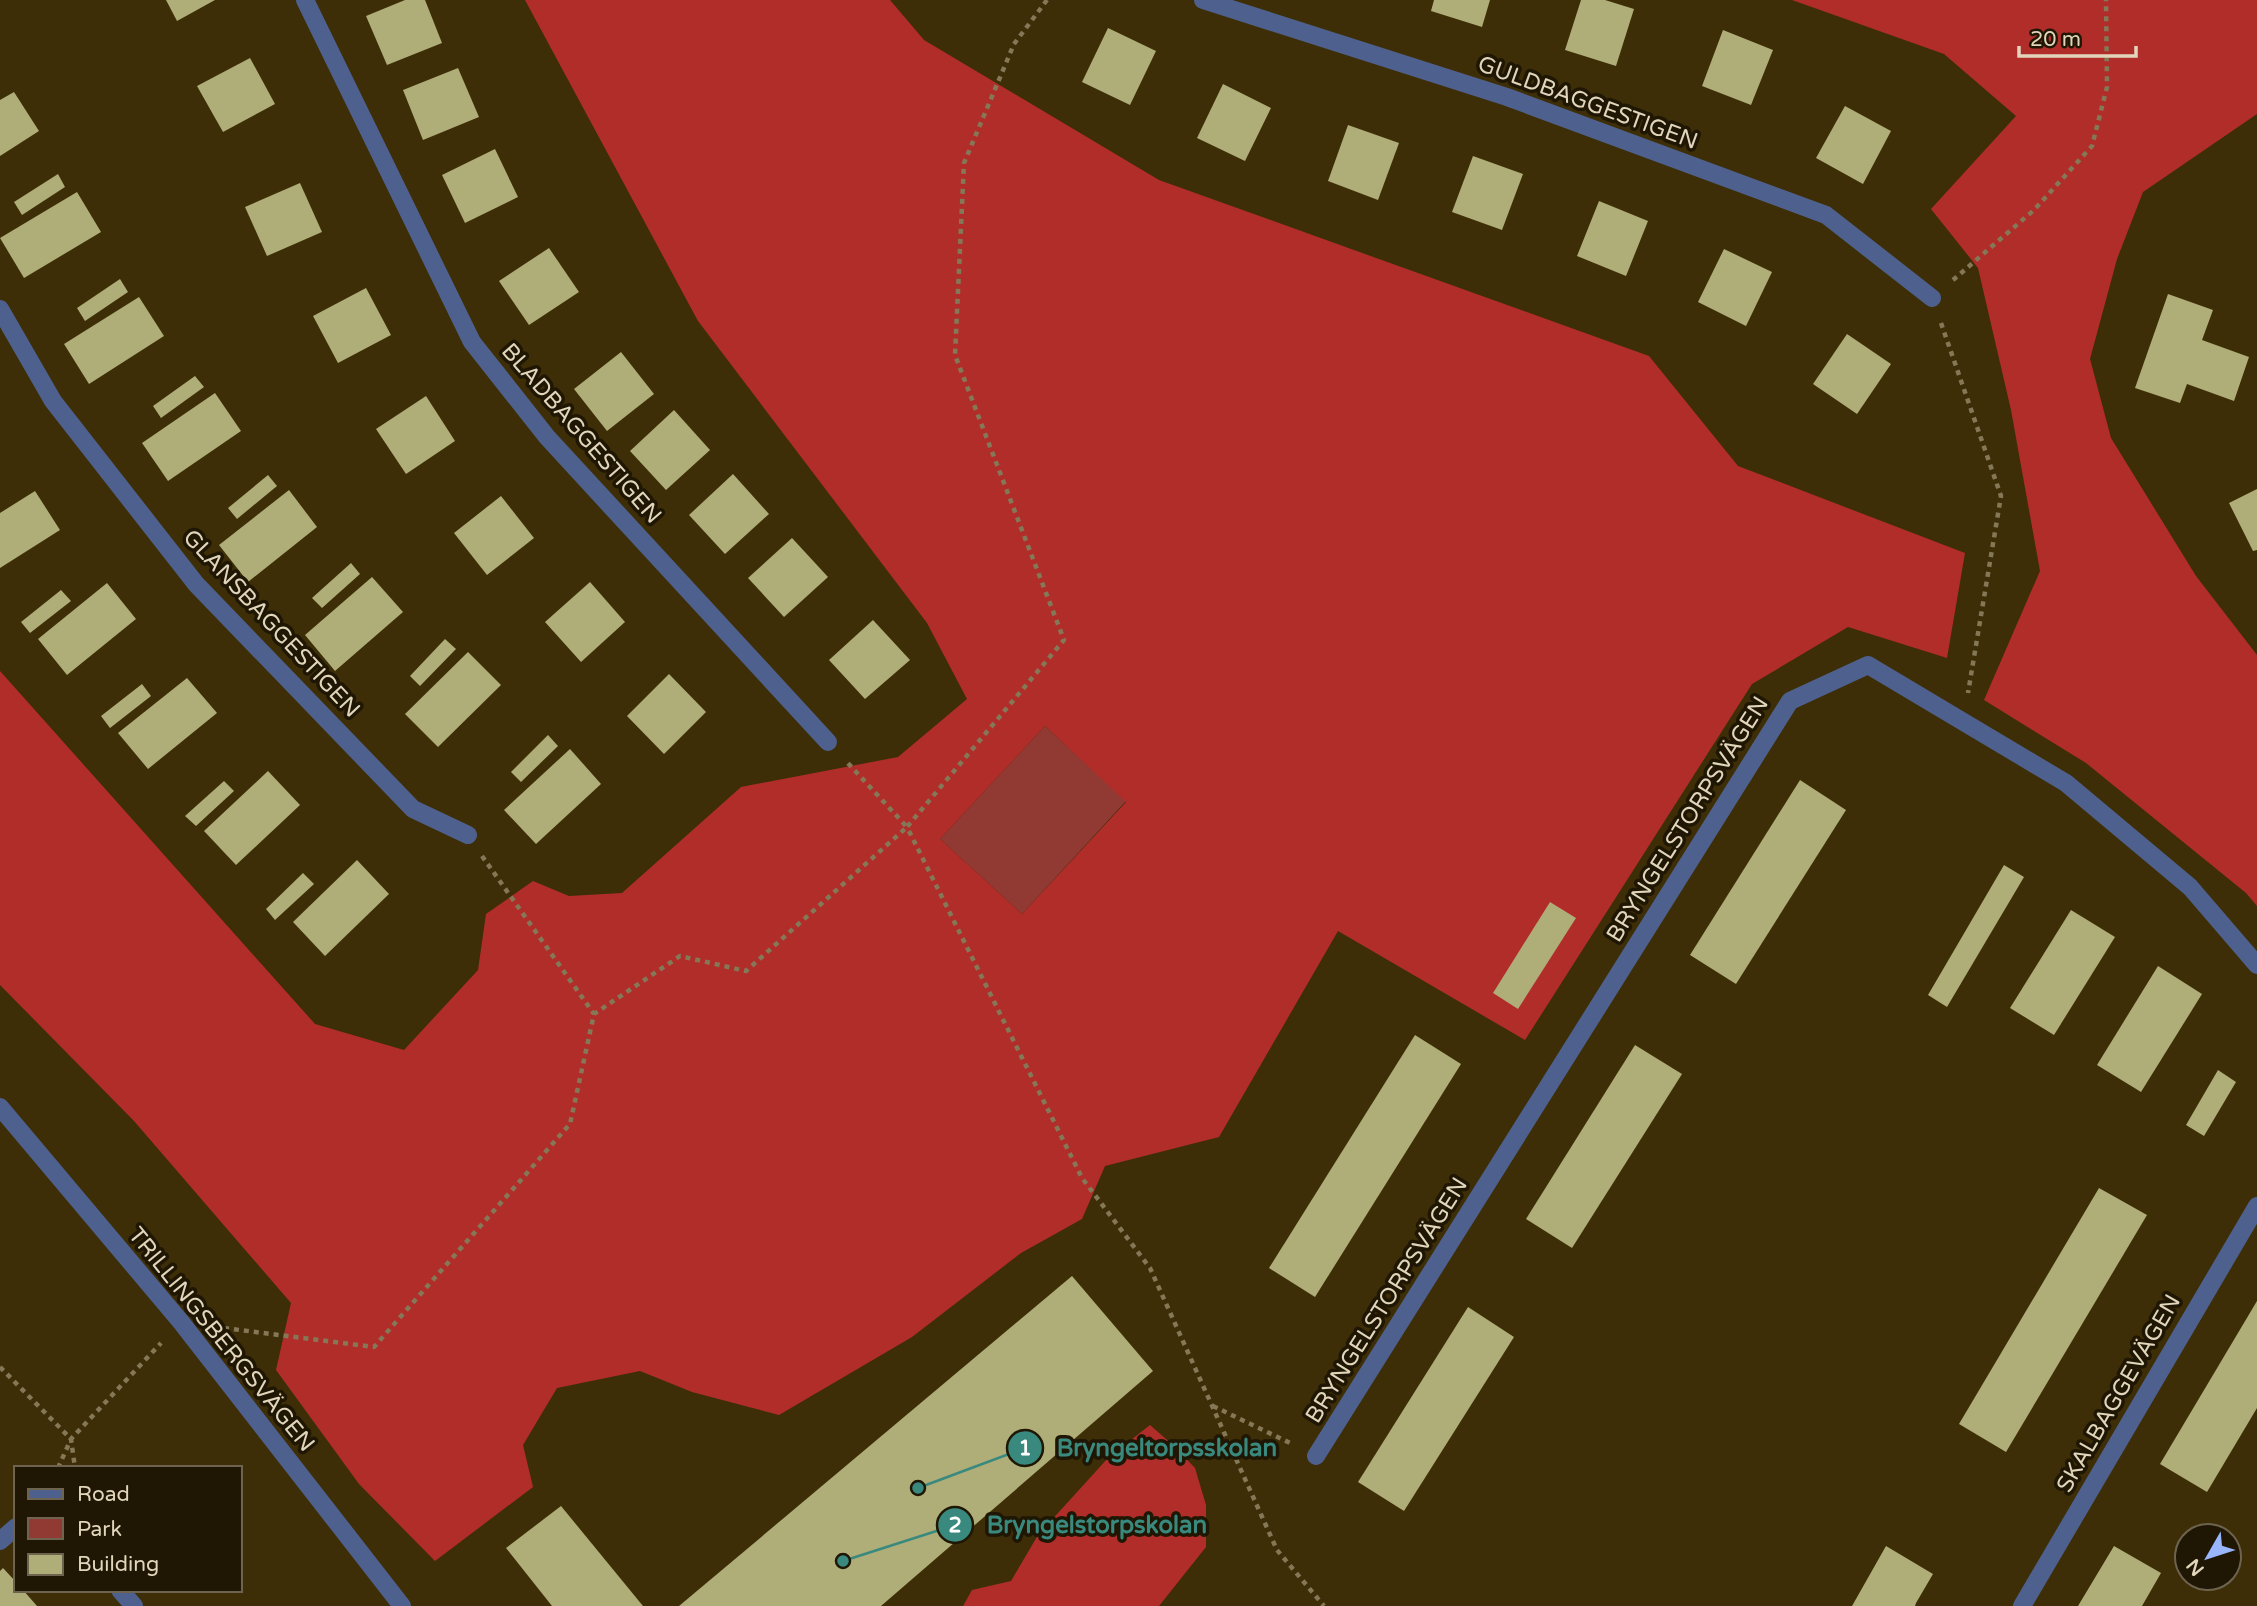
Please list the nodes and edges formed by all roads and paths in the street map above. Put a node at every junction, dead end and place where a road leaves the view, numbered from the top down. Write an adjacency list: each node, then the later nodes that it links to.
1 (305, 0): 8 (street, BLADBAGGESTIGEN)
2 (1047, 0): 9 (path)
3 (1203, 0): 5 (street, GULDBAGGESTIGEN)
4 (2106, 0): 5 (path)
5 (1932, 298): 7 (path)
6 (0, 309): 10 (street, GLANSBAGGESTIGEN)
7 (1963, 722): 11 (street, BRYNGELSTORPSVÄGEN); 19 (street, BRYNGELSTORPSVÄGEN)
8 (828, 741): 9 (path)
9 (907, 827): 12 (path); 17 (path)
10 (468, 835): 12 (path)
11 (2257, 965)
12 (594, 1014): 15 (path)
13 (0, 1107): 15 (street, TRILLINGSBERGSVÄGEN)
14 (2257, 1206): 28 (street, SKALBAGGEVÄGEN)
15 (181, 1322): 18 (path); 26 (street, TRILLINGSBERGSVÄGEN)
16 (0, 1367): 18 (path)
17 (1212, 1405): 19 (path); 27 (path)
18 (71, 1439): 20 (path); 21 (path)
19 (1316, 1455)
20 (59, 1466)
21 (75, 1466)
22 (14, 1529): 23 (street)
23 (0, 1541)
24 (122, 1592): 25 (street)
25 (134, 1606)
26 (402, 1606)
27 (1324, 1606)
28 (2022, 1606)

